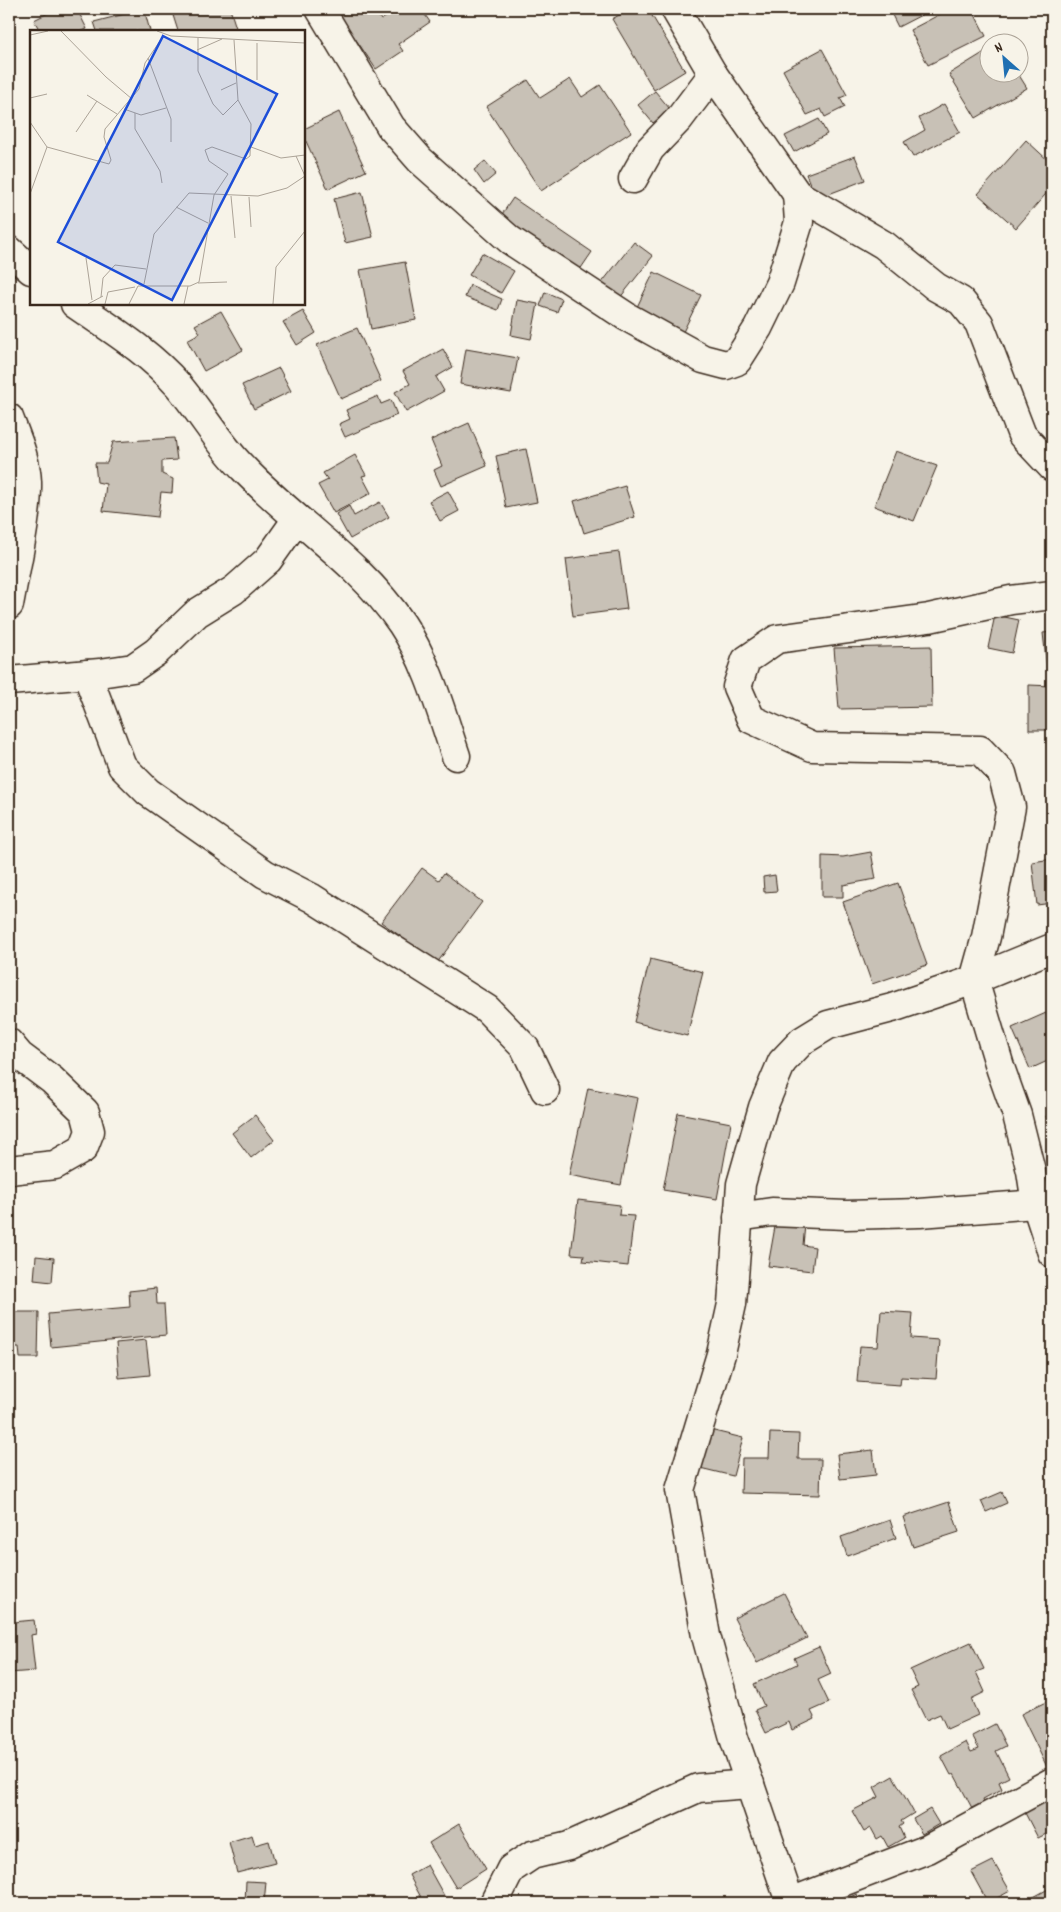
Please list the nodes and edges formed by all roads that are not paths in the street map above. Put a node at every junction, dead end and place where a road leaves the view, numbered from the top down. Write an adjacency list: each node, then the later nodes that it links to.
1 (320, 9): 5 (street)
2 (675, 9): 3 (street)
3 (713, 74): 4 (street); 5 (street)
4 (633, 178)
5 (796, 194): 10 (street)
6 (9, 250): 7 (street)
7 (30, 269)
8 (75, 305): 11 (street)
9 (9, 418): 12 (street)
10 (1052, 467)
11 (297, 519): 14 (street); 16 (street)
12 (10, 588)
13 (1052, 595): 18 (street)
14 (87, 674): 15 (street); 20 (street)
15 (9, 681)
16 (456, 756)
17 (1052, 948): 18 (street)
18 (974, 980): 22 (street); 23 (street)
19 (9, 1043): 21 (street)
20 (545, 1090)
21 (9, 1170)
22 (1036, 1204): 23 (street); 24 (street)
23 (738, 1216): 26 (street)
24 (1052, 1253)
25 (1052, 1782): 27 (street)
26 (750, 1784): 27 (street); 28 (street)
27 (789, 1902)
28 (494, 1903)

